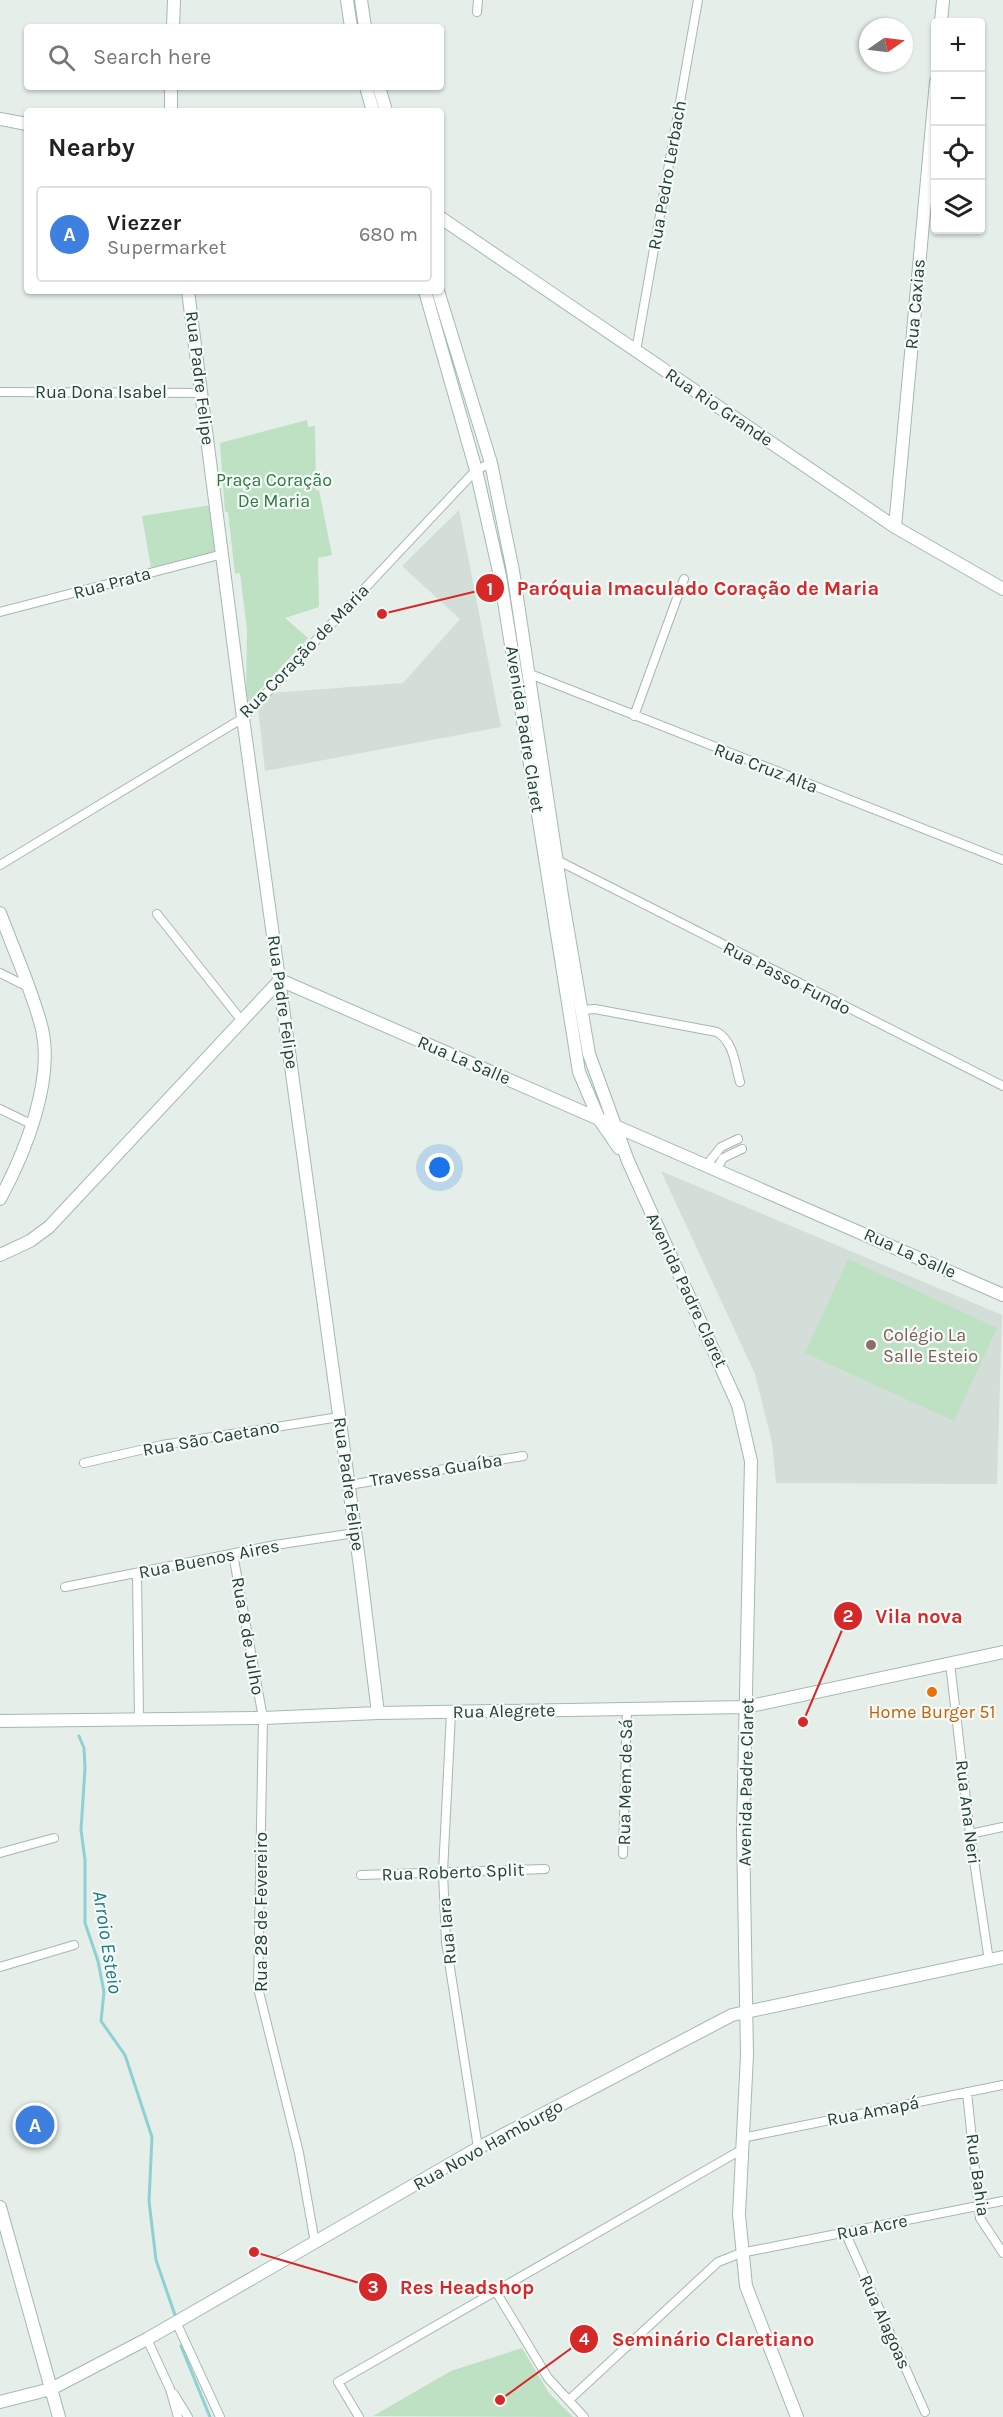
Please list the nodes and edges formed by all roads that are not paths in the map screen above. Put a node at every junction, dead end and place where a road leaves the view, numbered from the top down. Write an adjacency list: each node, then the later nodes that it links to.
1 (174, 0): 9 (street)
2 (347, 0): 10 (street)
3 (361, 0): 11 (street)
4 (478, 0): 7 (street)
5 (698, 0): 25 (street, Rua Pedro Lerbach)
6 (943, 0): 8 (street)
7 (477, 12)
8 (941, 18)
9 (173, 24)
10 (351, 24)
11 (365, 24)
12 (171, 90): 15 (street)
13 (367, 90): 16 (street)
14 (380, 90): 17 (street)
15 (171, 108)
16 (372, 108)
17 (385, 108)
18 (0, 119): 19 (street)
19 (24, 123)
20 (932, 126): 30 (street, Rua Caxias)
21 (444, 220): 25 (street, Rua Rio Grande)
22 (188, 294): 27 (street, Rua Padre Felipe)
23 (426, 294): 29 (street, Avenida Padre Claret)
24 (439, 294): 28 (street, Avenida Padre Claret)
25 (636, 351): 30 (street, Rua Rio Grande)
26 (0, 392): 27 (street, Rua Dona Isabel)
27 (202, 393): 31 (street, Rua Padre Felipe)
28 (491, 463): 29 (street, Rua Coração de Maria); 35 (street, Avenida Padre Claret)
29 (476, 470): 37 (street, Rua Coração de Maria); 38 (street, Avenida Padre Claret)
30 (895, 527): 33 (street, Rua Rio Grande)
31 (223, 554): 34 (street, Rua Prata); 37 (street, Rua Padre Felipe)
32 (684, 579): 36 (street)
33 (1003, 589)
34 (0, 612)
35 (530, 675): 36 (street, Rua Cruz Alta); 38 (street, Avenida Padre Claret)
36 (634, 716): 39 (street, Rua Cruz Alta)
37 (243, 718): 40 (street, Rua Coração de Maria); 45 (street, Rua Padre Felipe)
38 (546, 828): 41 (street, Avenida Padre Claret); 41 (street, Avenida Padre Claret)
39 (1003, 860)
40 (0, 865)
41 (554, 867): 47 (street, Avenida Padre Claret); 50 (street, Rua Passo Fundo); 52 (street, Avenida Padre Claret)
42 (0, 913): 46 (street)
43 (157, 914): 48 (street)
44 (0, 973): 46 (street)
45 (280, 980): 48 (street); 52 (street, Rua La Salle); 62 (street, Rua Padre Felipe)
46 (28, 987): 53 (street)
47 (582, 1010): 49 (street); 54 (street, Avenida Padre Claret)
48 (242, 1021): 60 (street)
49 (740, 1082)
50 (1003, 1086)
51 (0, 1109): 53 (street)
52 (599, 1119): 54 (street, Rua La Salle); 57 (street, Avenida Padre Claret)
53 (31, 1124): 59 (street)
54 (617, 1128): 57 (street, Avenida Padre Claret); 58 (street, Rua La Salle)
55 (738, 1140): 58 (street)
56 (742, 1149): 58 (street)
57 (628, 1161): 72 (street, Avenida Padre Claret)
58 (711, 1168): 61 (street, Rua La Salle)
59 (0, 1199)
60 (2, 1252)
61 (1003, 1295)
62 (339, 1417): 64 (street, Rua São Caetano); 65 (street, Rua Padre Felipe)
63 (523, 1456): 65 (street, Travessa Guaíba)
64 (84, 1463)
65 (349, 1485): 66 (street, Rua Padre Felipe)
66 (355, 1533): 67 (street, Rua Buenos Aires); 74 (street, Rua Padre Felipe)
67 (233, 1554): 68 (street, Rua Buenos Aires); 77 (street, Rua 8 de Julho)
68 (137, 1574): 69 (street, Rua Buenos Aires); 76 (street)
69 (64, 1587)
70 (1003, 1652): 71 (street, Rua Alegrete)
71 (950, 1663): 72 (street, Rua Alegrete); 80 (street, Rua Ana Neri)
72 (746, 1707): 73 (street, Rua Alegrete); 91 (street, Avenida Padre Claret)
73 (627, 1709): 75 (street, Rua Alegrete); 83 (street, Rua Mem de Sá)
74 (378, 1713): 75 (street, Rua Alegrete); 77 (street, Rua Alegrete)
75 (451, 1713): 85 (street, Rua Iara)
76 (139, 1718): 77 (street, Rua Alegrete); 78 (street, Rua Alegrete)
77 (262, 1718): 100 (street, Rua 28 de Fevereiro)
78 (0, 1721)
79 (1003, 1827): 80 (street)
80 (970, 1834): 89 (street, Rua Ana Neri)
81 (54, 1838): 82 (street)
82 (0, 1853)
83 (623, 1854)
84 (545, 1869): 85 (street, Rua Roberto Split)
85 (443, 1872): 86 (street, Rua Roberto Split); 95 (street, Rua Iara)
86 (361, 1875)
87 (74, 1945): 90 (street)
88 (1003, 1957): 89 (street, Rua Novo Hamburgo)
89 (989, 1961): 91 (street, Rua Novo Hamburgo)
90 (0, 1967)
91 (745, 2013): 94 (street, Avenida Padre Claret); 95 (street, Rua Novo Hamburgo)
92 (1003, 2085): 93 (street, Rua Amapá)
93 (967, 2092): 94 (street, Rua Amapá); 97 (street, Rua Bahia)
94 (742, 2144): 101 (street, Avenida Padre Claret); 103 (street, Rua Amapá)
95 (478, 2148): 100 (street, Rua Novo Hamburgo)
96 (1003, 2201): 97 (street, Rua Acre)
97 (980, 2206): 99 (street, Rua Acre); 102 (street, Rua Bahia)
98 (0, 2207): 106 (street)
99 (845, 2232): 101 (street, Rua Acre); 110 (street, Rua Alagoas)
100 (315, 2243): 104 (street, Rua Novo Hamburgo)
101 (741, 2253): 108 (street, Rua Acre); 117 (street, Avenida Padre Claret)
102 (1003, 2253)
103 (495, 2290): 108 (street); 111 (street, Rua Amapá)
104 (177, 2324): 105 (street, Rua Novo Hamburgo); 115 (street)
105 (147, 2339): 106 (street, Rua Novo Hamburgo); 107 (street)
106 (51, 2389): 109 (street, Rua Novo Hamburgo); 112 (street)
107 (170, 2389): 113 (street); 114 (street)
108 (569, 2400): 116 (street)
109 (0, 2402)
110 (925, 2412)
111 (358, 2416)
112 (59, 2417)
113 (178, 2417)
114 (188, 2417)
115 (220, 2417)
116 (584, 2417)
117 (797, 2417)

